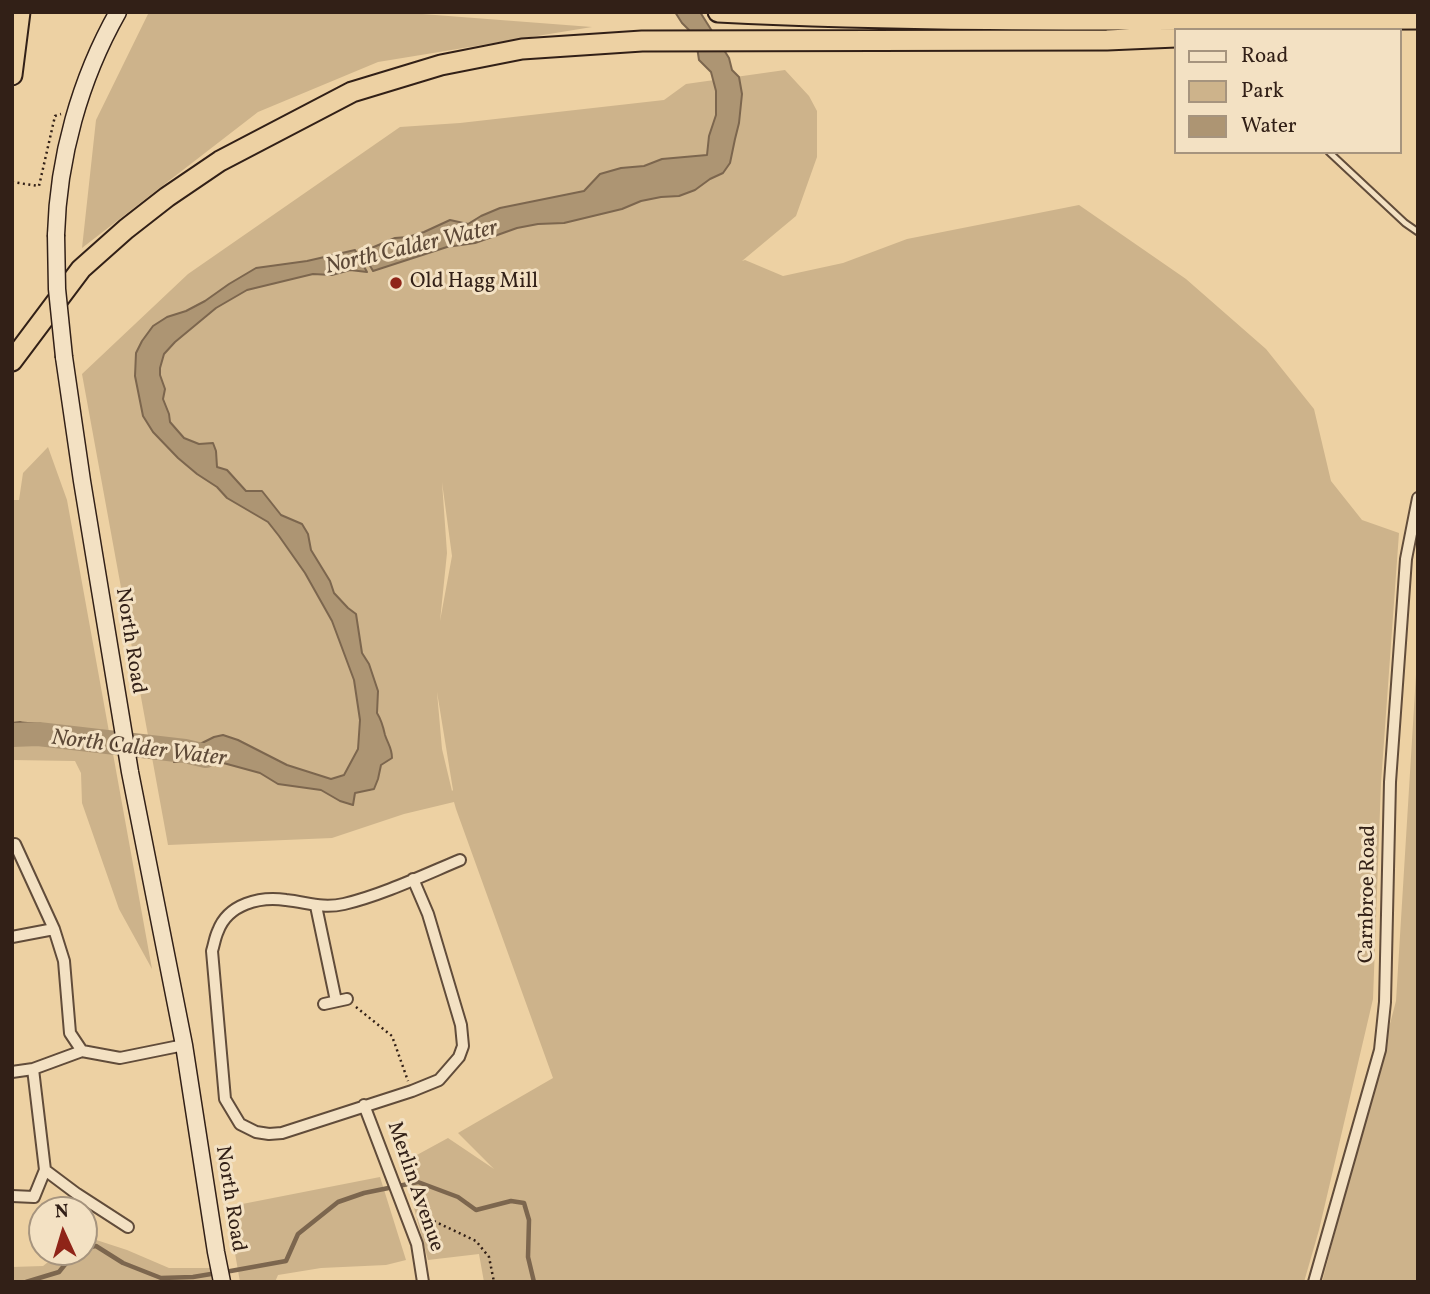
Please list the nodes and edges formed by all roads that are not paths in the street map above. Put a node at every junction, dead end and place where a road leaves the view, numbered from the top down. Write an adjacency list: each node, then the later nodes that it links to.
1 (20, 12): 7 (highway)
2 (718, 12): 4 (highway)
3 (115, 18): 19 (main road, North Road, bridge)
4 (1418, 20): 5 (highway)
5 (1337, 28)
6 (1174, 37): 10 (highway)
7 (12, 75)
8 (1331, 154): 9 (lane)
9 (1418, 232)
10 (12, 361)
11 (1418, 498): 29 (street, Carnbroe Road)
12 (15, 844): 16 (street)
13 (460, 860): 14 (street)
14 (412, 879): 15 (street); 23 (street)
15 (316, 906): 18 (street); 23 (street)
16 (54, 929): 17 (street); 20 (street)
17 (12, 937)
18 (324, 1004)
19 (184, 1045): 20 (street); 27 (main road, North Road)
20 (82, 1051): 21 (street)
21 (33, 1069): 22 (street); 24 (street)
22 (12, 1073)
23 (365, 1105): 28 (street, Merlin Avenue)
24 (45, 1170): 25 (street); 26 (street)
25 (12, 1196)
26 (128, 1227)
27 (222, 1282)
28 (423, 1282)
29 (1314, 1282)

